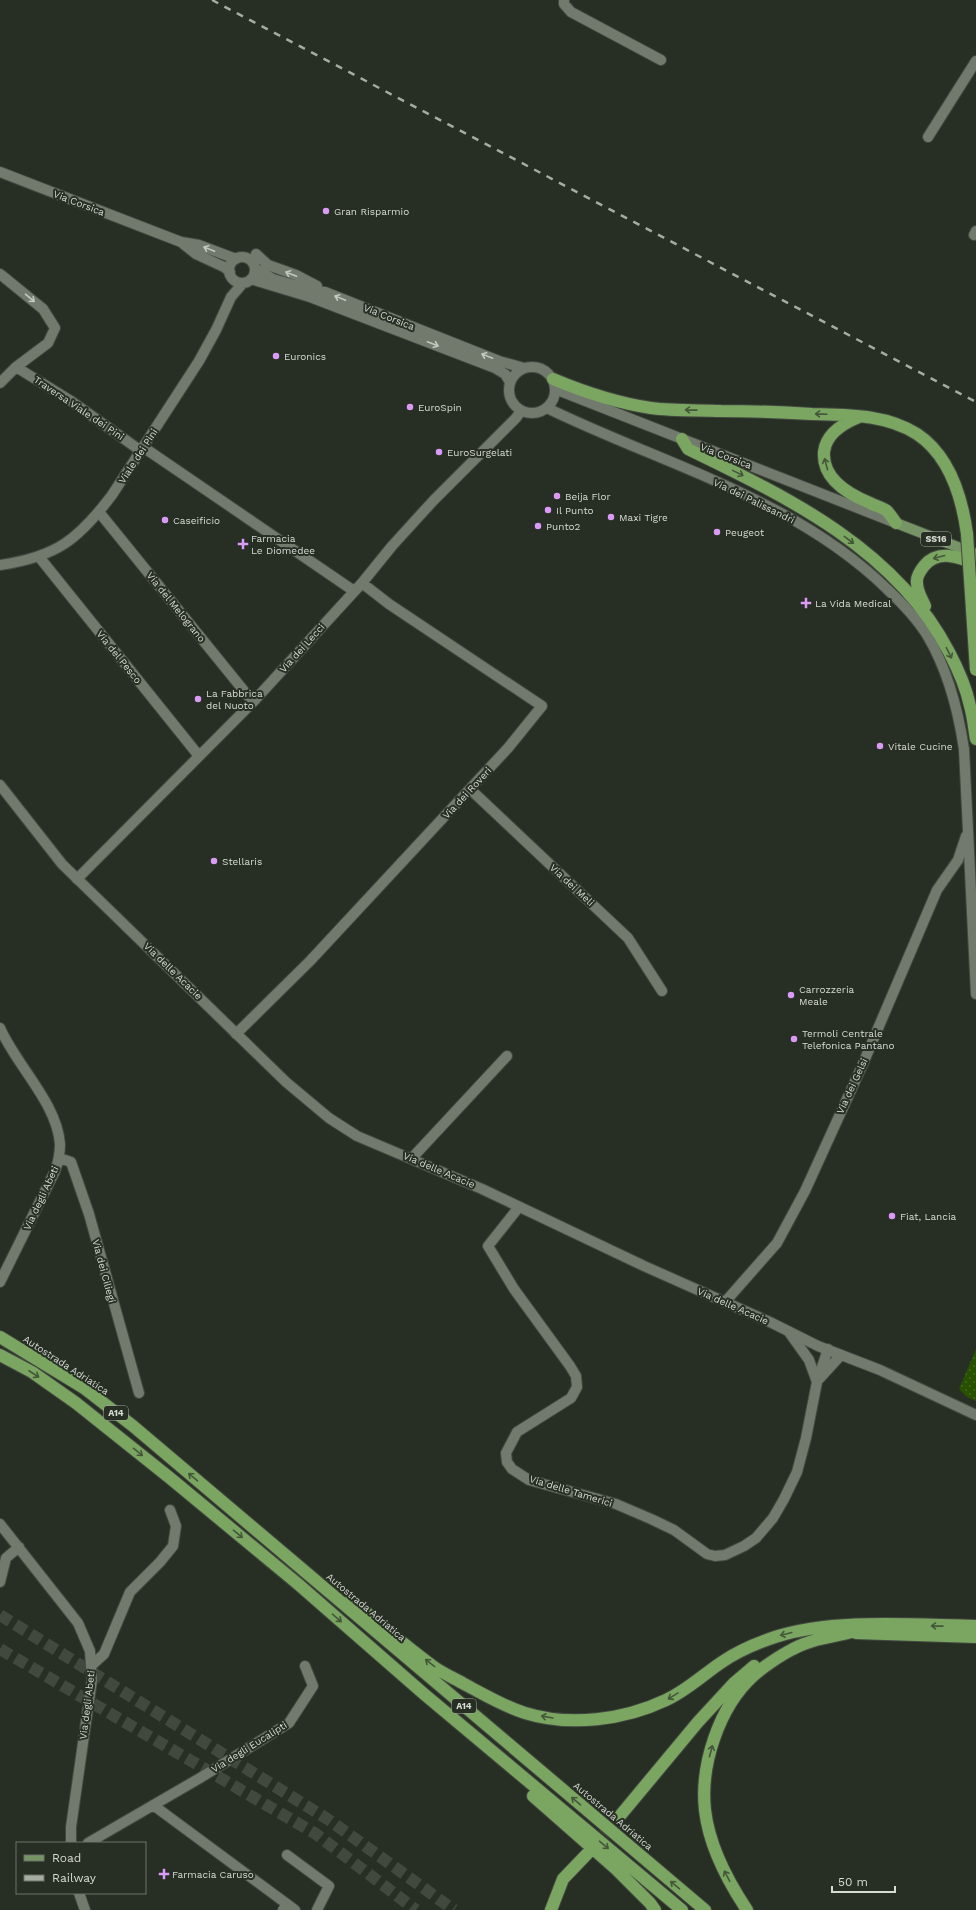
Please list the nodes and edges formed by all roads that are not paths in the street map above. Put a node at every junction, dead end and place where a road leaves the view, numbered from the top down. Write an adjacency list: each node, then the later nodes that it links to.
1 (564, 0): 2 (street)
2 (661, 60)
3 (976, 61): 4 (street)
4 (928, 138)
5 (0, 172): 6 (street, Via Corsica)
6 (181, 242): 8 (street, Via Corsica / SS16, one-way to 6); 10 (street, Via Corsica)
7 (256, 254): 13 (street, one-way to 7)
8 (236, 259): 9 (street, Via Corsica / SS16); 10 (street)
9 (255, 268): 12 (street); 13 (street, Via Corsica / SS16)
10 (230, 272): 12 (street, Via Corsica); 14 (street, Viale dei Pini)
11 (0, 274): 15 (street, one-way to 15)
12 (247, 281): 14 (street, Viale dei Pini); 17 (street, Via Corsica, one-way to 17)
13 (325, 292): 16 (street, Via Corsica / SS16, one-way to 13)
14 (231, 297): 24 (street, Viale dei Pini)
15 (16, 367): 18 (street); 24 (street, Traversa Viale dei Pini)
16 (524, 368): 17 (street); 19 (street, Via Corsica / SS16)
17 (510, 382): 21 (street)
18 (0, 383)
19 (554, 384): 20 (street); 22 (highway, one-way to 19); 23 (street, Via Corsica / SS16)
20 (547, 408): 21 (street); 42 (street, Via dei Palissandri)
21 (521, 411): 31 (street, Via dei Lecci)
22 (860, 416): 26 (highway, one-way to 22); 34 (highway, bridge)
23 (682, 439): 26 (street, Via Corsica / SS16); 33 (highway, one-way to 33)
24 (142, 449): 25 (street, Viale dei Pini); 32 (street, Traversa Viale dei Pini)
25 (99, 512): 28 (street, Viale dei Pini); 35 (street, Via del Melograno)
26 (896, 523): 27 (main road, SS16)
27 (976, 554)
28 (40, 558): 30 (street, Viale dei Pini); 39 (street, Via del Pesco)
29 (976, 564): 33 (highway, one-way to 33)
30 (0, 565)
31 (362, 583): 32 (street, Via dei Lecci); 41 (street, Via dei Roveri)
32 (354, 591): 35 (street, Via dei Lecci)
33 (930, 619): 37 (highway, one-way to 37)
34 (976, 670)
35 (252, 702): 39 (street, Via dei Lecci)
36 (976, 719): 37 (highway)
37 (976, 739): 38 (highway)
38 (976, 745)
39 (199, 756): 43 (street, Via dei Lecci)
40 (0, 785): 43 (street, Via delle Acacie)
41 (470, 789): 44 (street, Via dei Meli); 47 (street, Via dei Roveri)
42 (968, 810): 45 (street, Via dei Palissandri); 53 (street, Via dei Gelsi)
43 (77, 878): 47 (street, Via delle Acacie)
44 (662, 991)
45 (976, 994)
46 (0, 1028): 49 (street, Via degli Abeti)
47 (236, 1034): 50 (street, Via delle Acacie)
48 (507, 1056): 50 (street)
49 (59, 1158): 52 (street, Via degli Abeti); 62 (street, Via dei Ciliegi)
50 (412, 1158): 51 (street, Via delle Acacie)
51 (520, 1207): 53 (street, Via delle Acacie); 61 (street, Via delle Tamerici)
52 (0, 1282)
53 (725, 1302): 54 (street, Via delle Acacie)
54 (790, 1332): 56 (street, Via delle Acacie); 60 (street)
55 (0, 1337): 64 (highway, Autostrada Adriatica / A14, one-way to 55)
56 (818, 1346): 57 (street, Via delle Acacie); 60 (street)
57 (828, 1349): 59 (street, Via delle Acacie); 61 (street, Via delle Tamerici)
58 (0, 1355): 76 (highway, A14, one-way to 76)
59 (841, 1355): 61 (street); 63 (street, Via delle Acacie)
60 (809, 1360): 61 (street)
61 (817, 1382)
62 (139, 1393)
63 (976, 1414)
64 (223, 1502): 69 (highway, one-way to 64); 90 (highway, Autostrada Adriatica / A14, one-way to 64)
65 (170, 1510): 74 (street)
66 (0, 1524): 67 (street, Via degli Abeti)
67 (19, 1547): 68 (street); 74 (street, Via degli Abeti)
68 (0, 1582)
69 (838, 1626): 70 (highway, one-way to 69); 73 (highway)
70 (976, 1626)
71 (852, 1632): 72 (highway); 73 (highway); 91 (highway, one-way to 71)
72 (976, 1638)
73 (787, 1646): 78 (highway)
74 (92, 1665): 79 (street, Via degli Abeti)
75 (305, 1666): 77 (street, Via degli Eucalipti)
76 (424, 1694): 88 (highway); 89 (highway, A14, one-way to 89)
77 (154, 1805): 80 (street, Via degli Eucalipti); 84 (street)
78 (619, 1817)
79 (71, 1842)
80 (90, 1842)
81 (587, 1854): 87 (highway)
82 (287, 1855): 86 (street)
83 (79, 1894): 85 (street)
84 (289, 1908)
85 (85, 1910)
86 (317, 1910)
87 (551, 1910)
88 (655, 1910)
89 (682, 1910)
90 (705, 1910)
91 (747, 1910)

